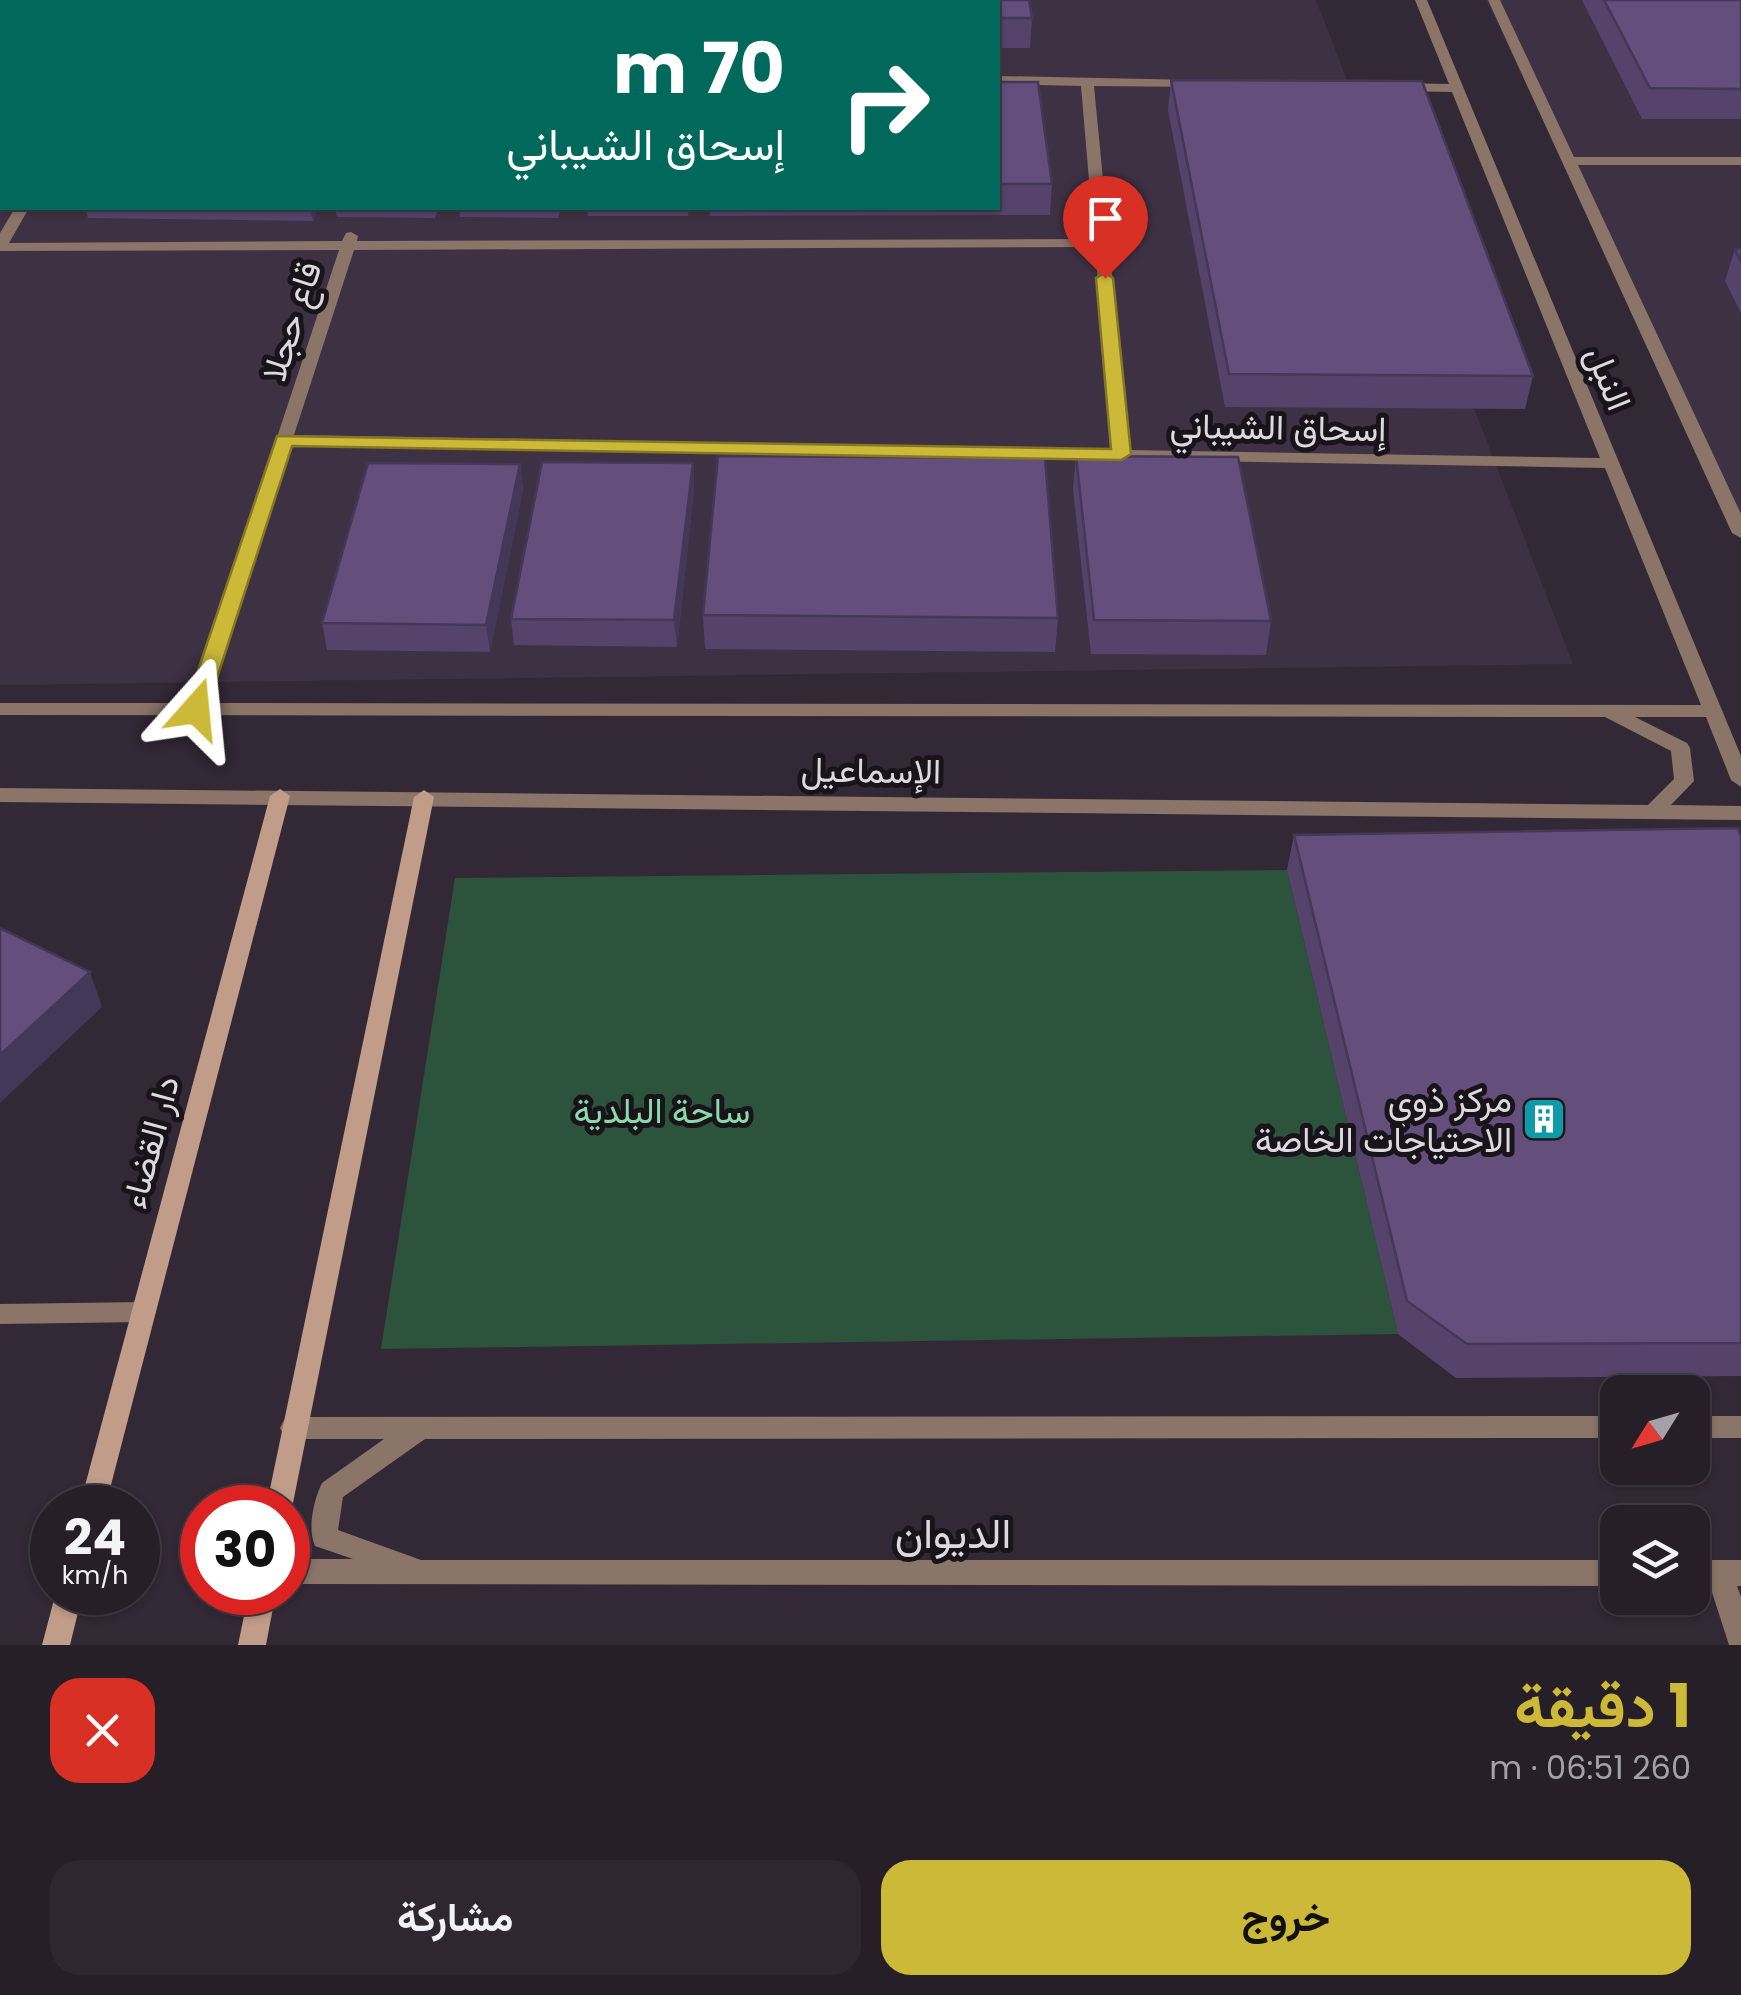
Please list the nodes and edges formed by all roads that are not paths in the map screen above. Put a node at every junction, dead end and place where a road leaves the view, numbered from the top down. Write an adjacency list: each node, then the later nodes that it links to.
1 (1421, 0): 7 (street, النبل)
2 (1494, 0): 8 (street, النبل)
3 (1000, 80): 4 (street)
4 (1086, 82): 5 (street); 12 (street)
5 (1203, 84)
6 (1377, 87): 7 (street)
7 (1454, 88): 16 (street, النبل)
8 (1571, 161): 9 (street); 17 (street, النبل)
9 (1741, 161)
10 (21, 210): 13 (street)
11 (349, 240): 12 (street); 13 (street); 14 (street, قاع حجلا)
12 (1102, 243): 15 (street)
13 (0, 246)
14 (284, 440): 15 (street, إسحاق الشيباني); 19 (street, قاع حجلا)
15 (1121, 454): 16 (street, إسحاق الشيباني)
16 (1612, 463): 21 (street, النبل)
17 (1741, 532)
18 (0, 709): 19 (street, الإسماعيل)
19 (196, 709): 20 (street, الإسماعيل)
20 (1606, 711): 21 (street, الإسماعيل); 26 (street)
21 (1712, 711): 22 (street, النبل)
22 (1741, 780)
23 (0, 795): 24 (street, الإسماعيل)
24 (280, 796): 25 (street, الإسماعيل); 28 (street, دار القضاء)
25 (424, 797): 26 (street, الإسماعيل); 33 (street)
26 (1653, 812): 27 (street, الإسماعيل)
27 (1741, 813)
28 (144, 1312): 29 (street); 35 (street, دار القضاء)
29 (0, 1314)
30 (1741, 1426): 32 (street)
31 (1600, 1427): 34 (street)
32 (1710, 1427)
33 (294, 1428): 34 (street); 36 (street)
34 (421, 1428): 38 (street)
35 (98, 1485)
36 (283, 1485)
37 (310, 1572): 38 (street, الديوان)
38 (428, 1572): 39 (street, الديوان)
39 (1600, 1572)
40 (1718, 1572): 43 (street)
41 (64, 1615): 44 (street)
42 (258, 1615): 45 (street)
43 (1741, 1640)
44 (56, 1645)
45 (252, 1645)

